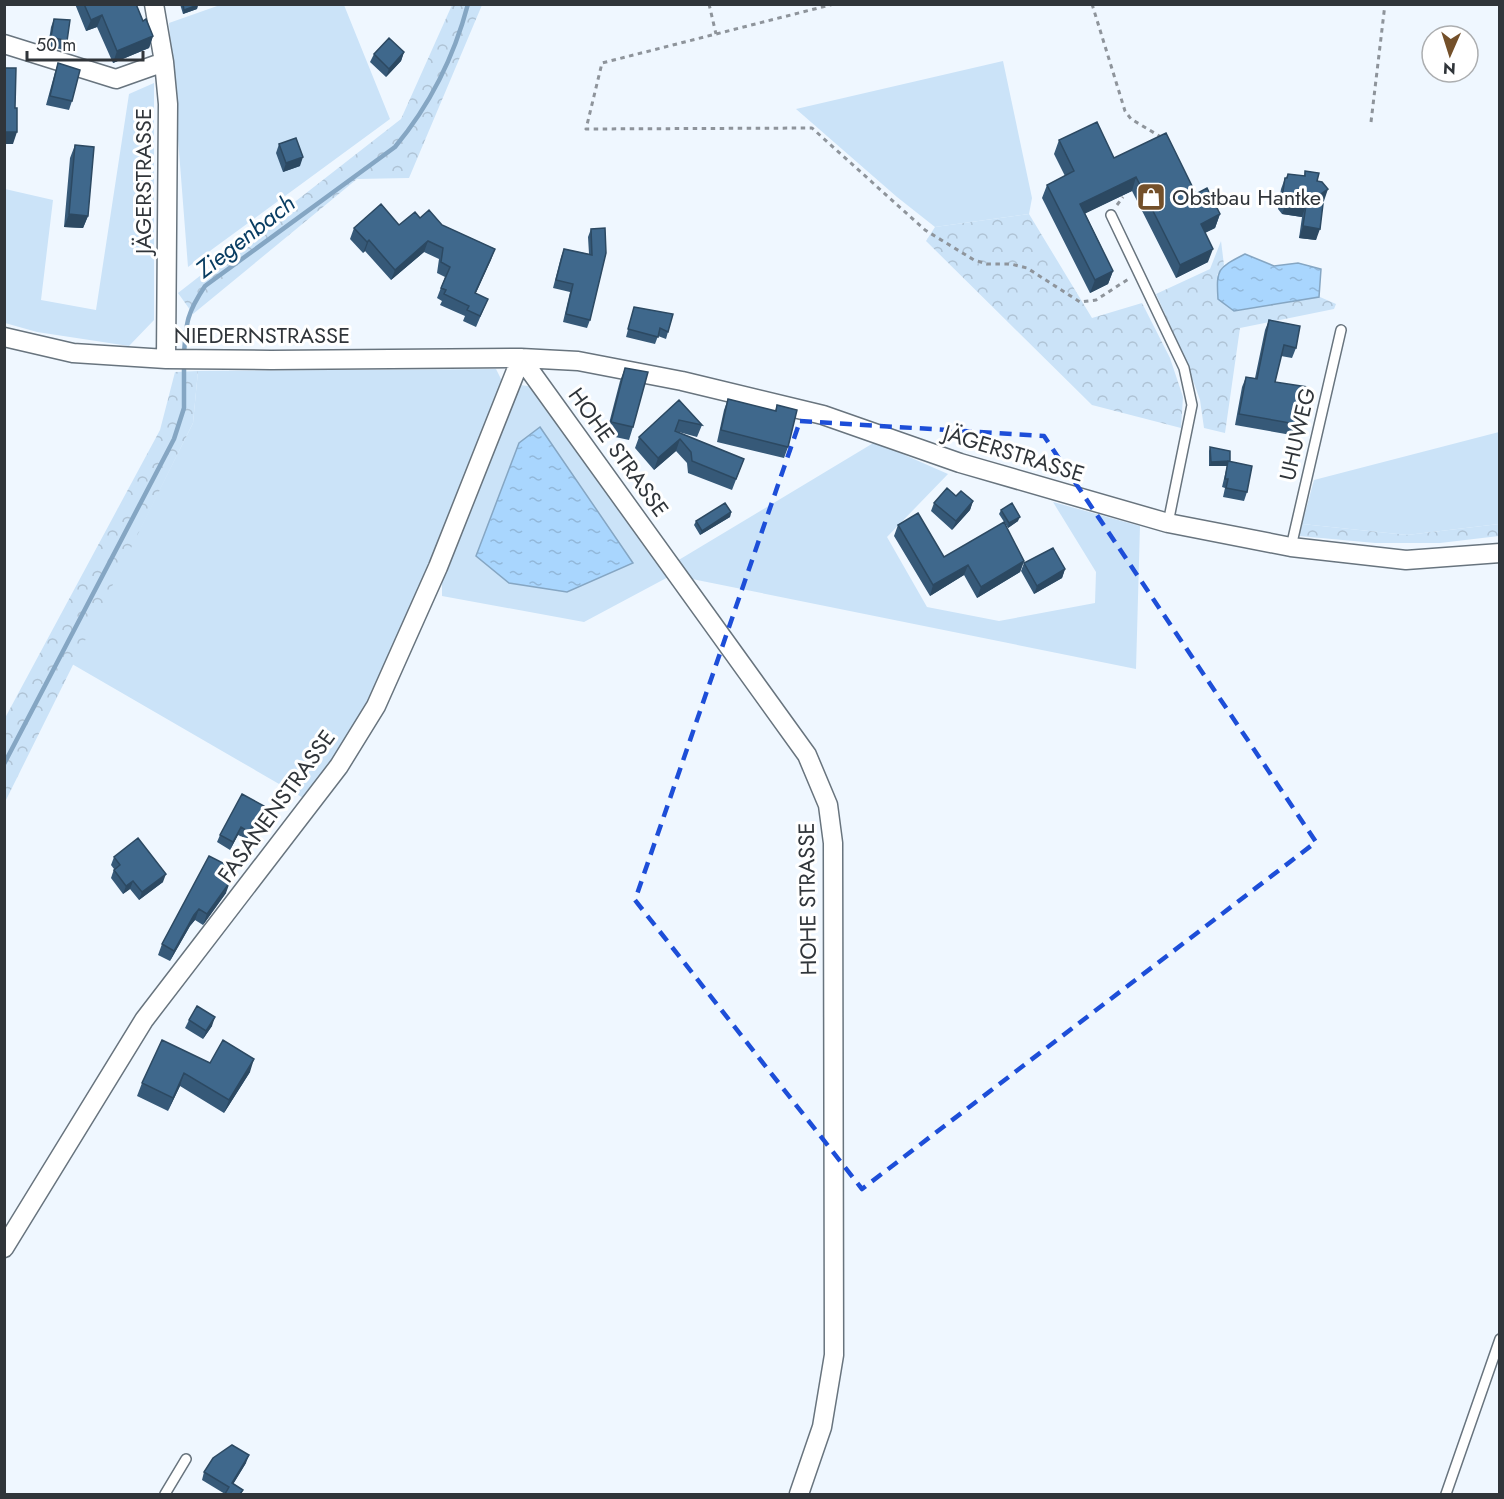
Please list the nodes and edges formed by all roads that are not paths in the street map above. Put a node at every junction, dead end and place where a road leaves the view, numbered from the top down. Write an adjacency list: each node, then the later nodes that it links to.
1 (154, 4): 3 (street, JÄGERSTRASSE)
2 (4, 44): 3 (street)
3 (164, 62): 8 (street, JÄGERSTRASSE)
4 (1111, 215): 9 (lane)
5 (1341, 330): 10 (lane, UHUWEG)
6 (4, 337): 8 (street, NIEDERNSTRASSE)
7 (521, 358): 8 (street, NIEDERNSTRASSE); 9 (street, JÄGERSTRASSE); 12 (street, FASANENSTRASSE); 16 (street, HOHE STRASSE)
8 (170, 359)
9 (1168, 523): 10 (street, JÄGERSTRASSE)
10 (1291, 547): 11 (street, JÄGERSTRASSE)
11 (1500, 553)
12 (4, 1248)
13 (1500, 1339): 17 (lane)
14 (186, 1459): 15 (lane)
15 (165, 1494)
16 (799, 1494)
17 (1446, 1494)

